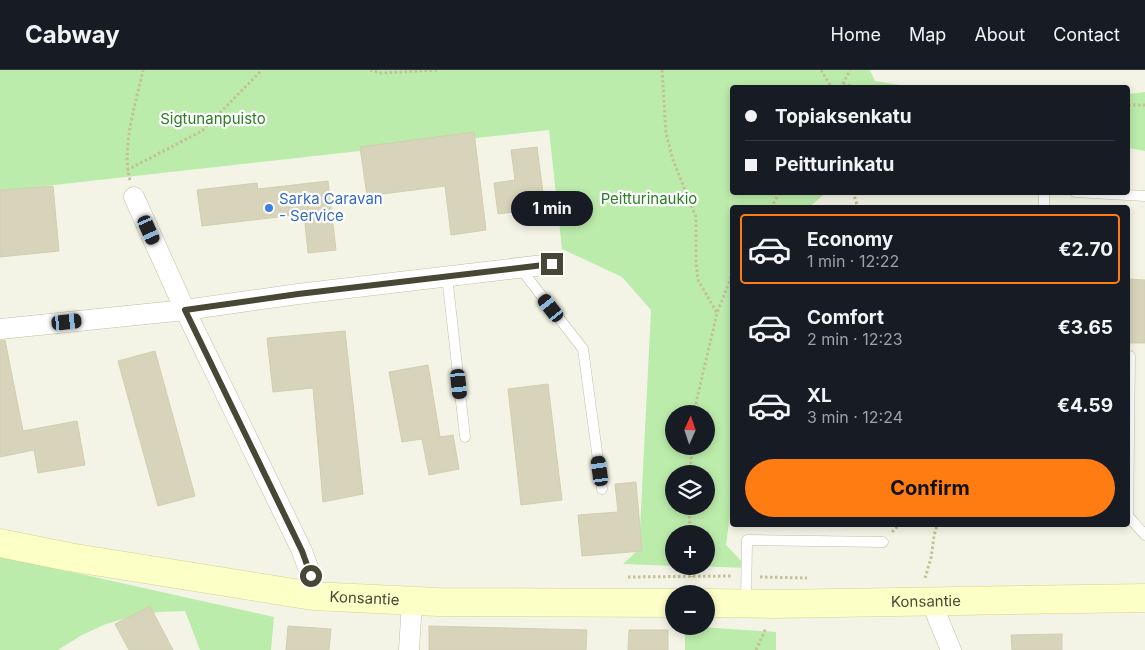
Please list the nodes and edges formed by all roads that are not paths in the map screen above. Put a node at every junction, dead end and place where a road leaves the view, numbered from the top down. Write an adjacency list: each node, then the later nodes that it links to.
1 (1128, 195): 2 (lane)
2 (1145, 196)
3 (134, 198): 7 (street)
4 (552, 264): 5 (street)
5 (520, 268): 6 (street); 10 (lane)
6 (447, 276): 7 (street); 9 (lane)
7 (185, 310): 8 (street); 16 (street)
8 (0, 330)
9 (465, 437)
10 (602, 489)
11 (1130, 518): 12 (lane)
12 (1145, 535)
13 (883, 542): 21 (lane)
14 (0, 543): 16 (street, Konsantie)
15 (930, 592): 17 (street, Konsantie); 21 (street, Konsantie); 23 (street)
16 (313, 596): 18 (street, Konsantie)
17 (1145, 598)
18 (412, 602): 19 (street, Konsantie); 22 (street)
19 (665, 603)
20 (715, 603): 21 (street, Konsantie)
21 (746, 603)
22 (409, 650)
23 (951, 650)

